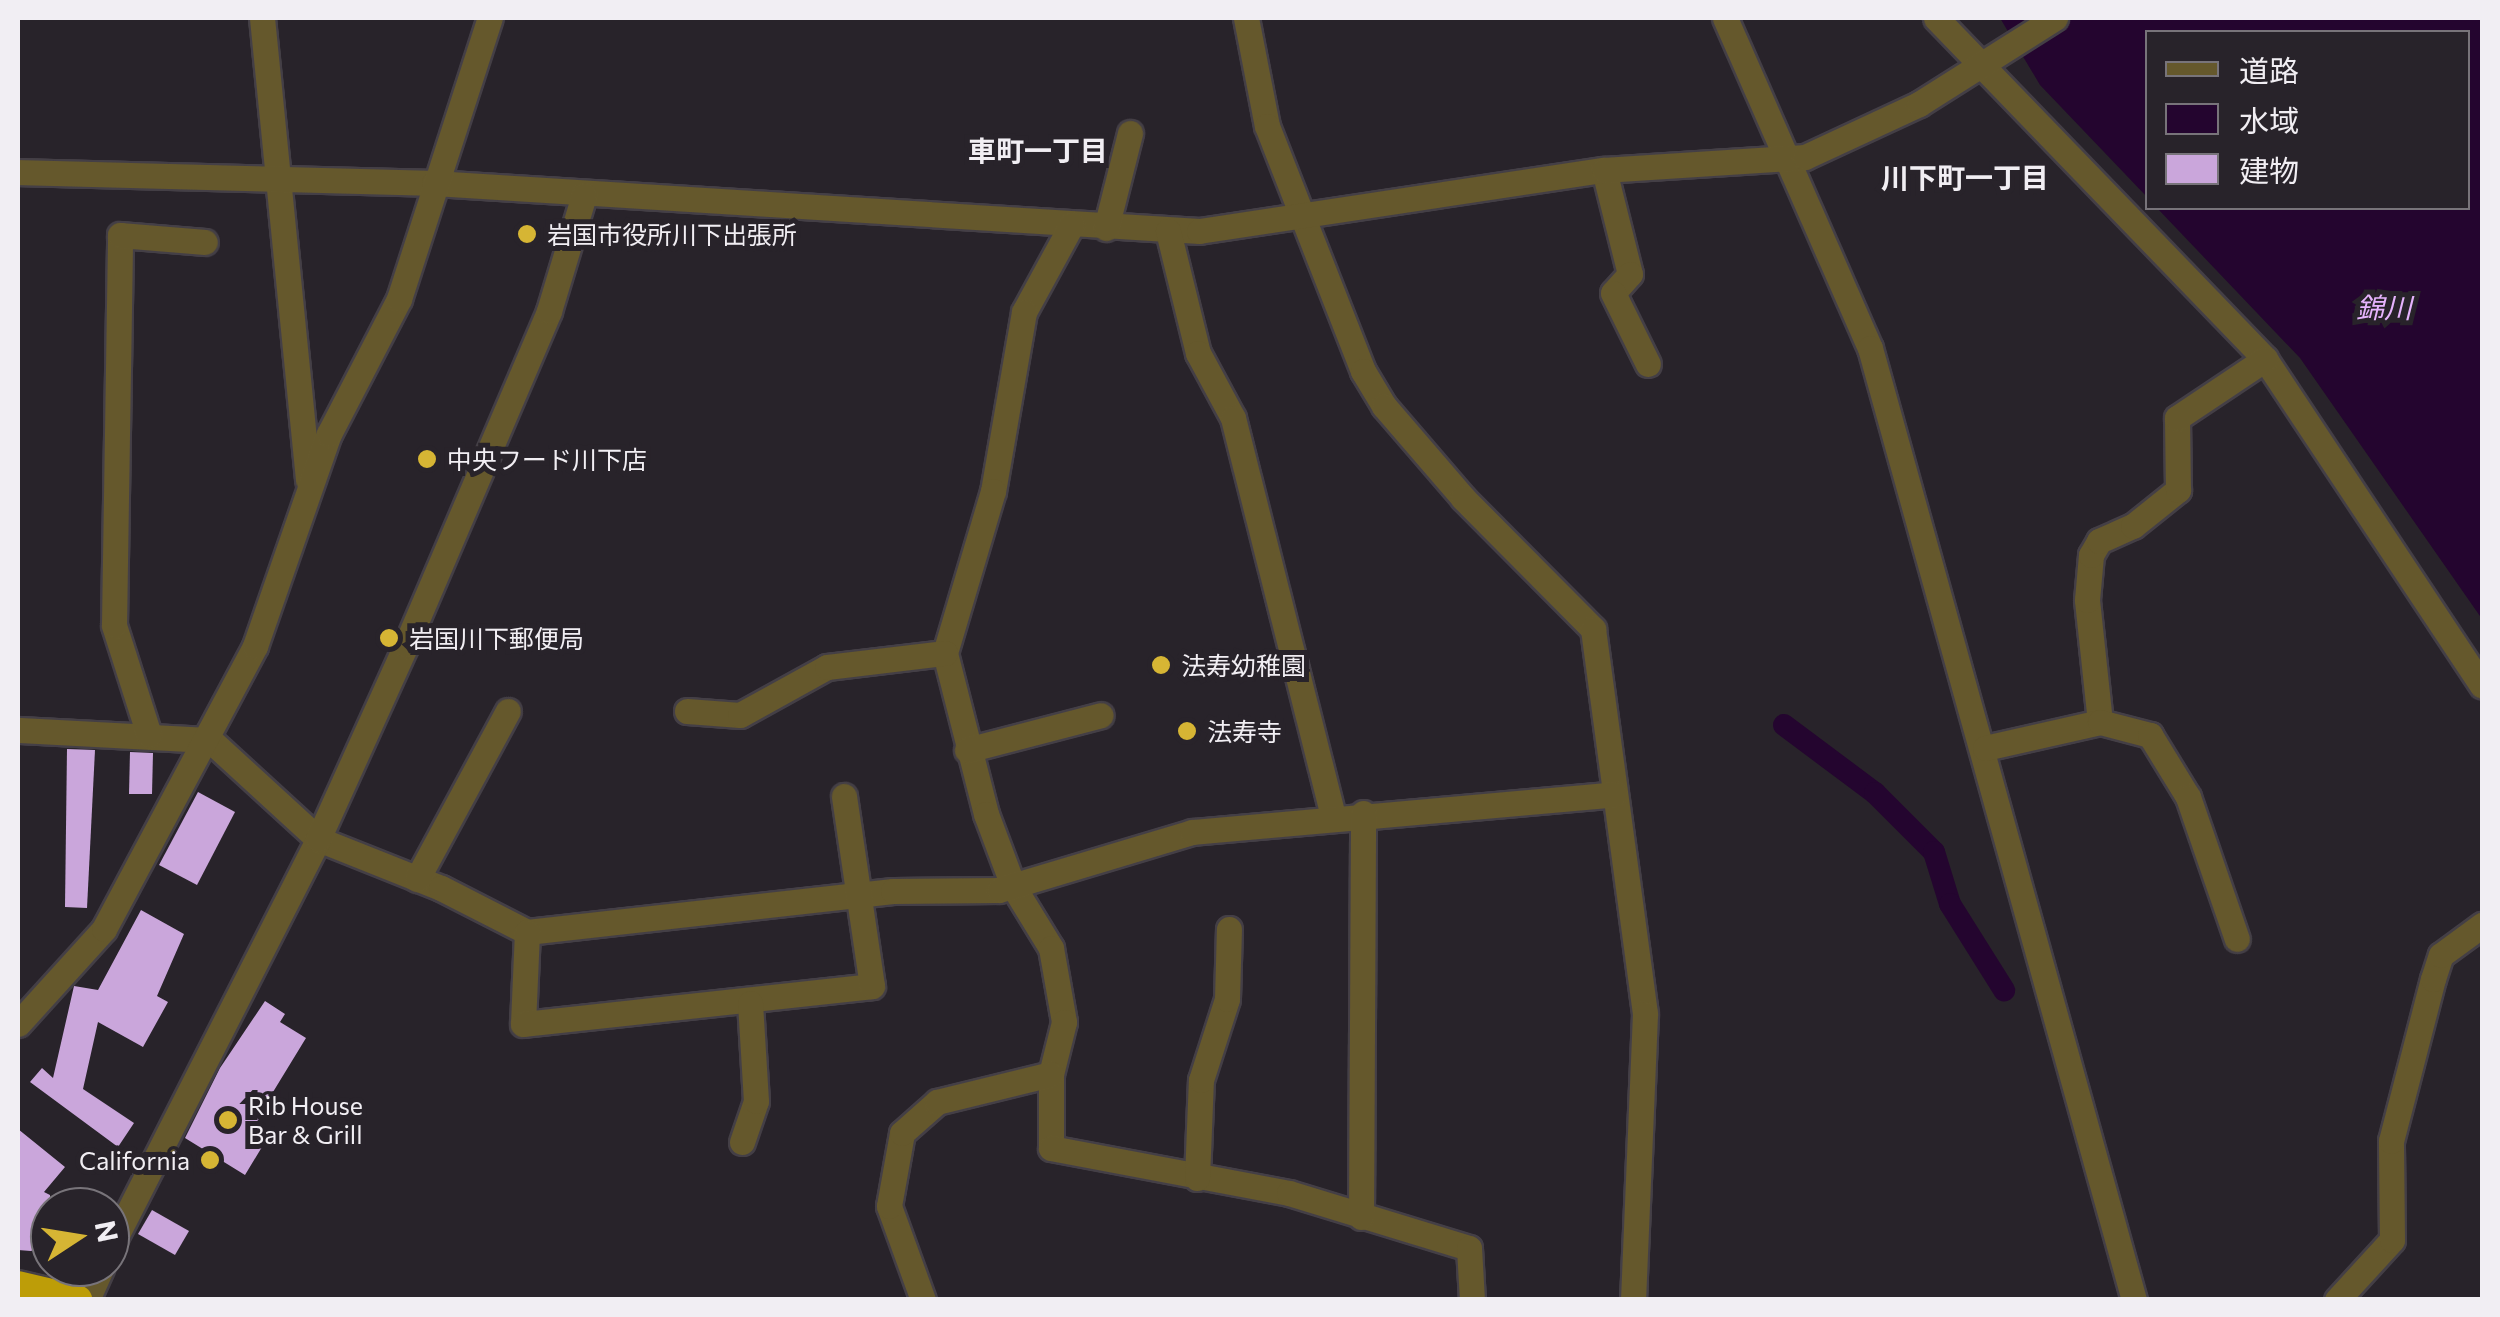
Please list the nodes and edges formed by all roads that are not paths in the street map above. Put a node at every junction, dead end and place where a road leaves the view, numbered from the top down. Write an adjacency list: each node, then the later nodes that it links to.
1 (262, 18): 12 (street)
2 (490, 18): 13 (street)
3 (1246, 18): 15 (street)
4 (1725, 18): 9 (street)
5 (1936, 18): 7 (street)
6 (2055, 18): 7 (street)
7 (1990, 59): 9 (street); 20 (street)
8 (1130, 134): 17 (street)
9 (1787, 161): 10 (street); 32 (street)
10 (1604, 170): 15 (street); 21 (street)
11 (18, 172): 12 (street)
12 (278, 179): 13 (street); 22 (street)
13 (434, 184): 14 (street); 22 (street)
14 (584, 194): 16 (street); 38 (street)
15 (1306, 216): 18 (street); 34 (street)
16 (1072, 224): 17 (street); 23 (street)
17 (1106, 228): 18 (street)
18 (1168, 231): 37 (street)
19 (204, 242): 30 (street)
20 (2265, 359): 24 (street); 28 (street)
21 (1648, 364)
22 (308, 488): 31 (street)
23 (945, 653): 26 (street); 33 (street)
24 (2482, 685)
25 (508, 711): 39 (street)
26 (687, 711)
27 (1101, 715): 33 (street)
28 (2100, 722): 32 (street); 45 (street)
29 (18, 730): 30 (street)
30 (149, 735): 31 (street)
31 (210, 740): 38 (street); 47 (street)
32 (1985, 748): 58 (street)
33 (967, 750): 40 (street)
34 (1614, 794): 36 (street); 57 (street)
35 (844, 796): 41 (street)
36 (1364, 814): 37 (street); 52 (street)
37 (1333, 816): 40 (street)
38 (318, 839): 39 (street); 51 (street)
39 (417, 879): 44 (street)
40 (1013, 886): 41 (street); 48 (street)
41 (857, 896): 44 (street); 46 (street)
42 (2482, 925): 59 (street)
43 (1229, 929): 50 (street)
44 (527, 932): 46 (street)
45 (2238, 938)
46 (750, 1003): 49 (street)
47 (18, 1024)
48 (1052, 1074): 50 (street); 55 (street)
49 (742, 1142)
50 (1196, 1178): 52 (street)
51 (130, 1209)
52 (1361, 1217): 56 (street)
53 (18, 1286): 54 (highway)
54 (76, 1300)
55 (924, 1300)
56 (1472, 1300)
57 (1632, 1300)
58 (2134, 1300)
59 (2336, 1300)

